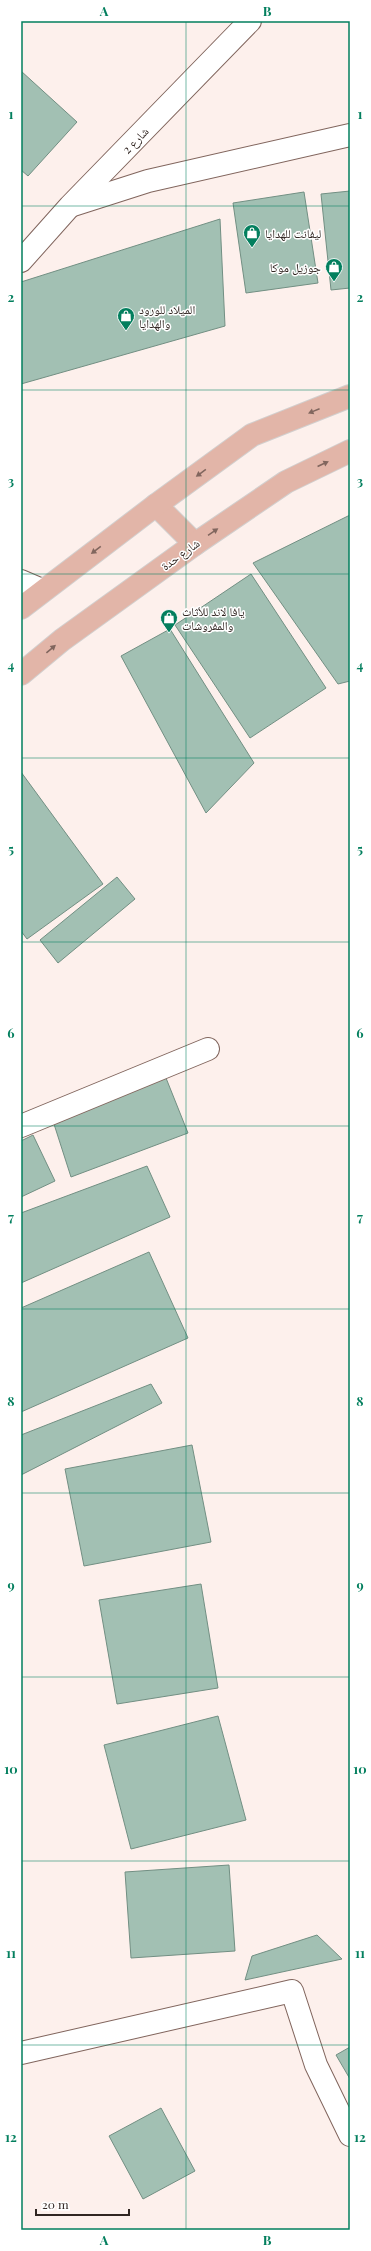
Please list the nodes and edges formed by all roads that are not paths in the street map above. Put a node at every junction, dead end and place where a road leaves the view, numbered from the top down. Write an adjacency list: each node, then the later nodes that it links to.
1 (250, 21): 3 (street, شارع 2)
2 (350, 135): 3 (street)
3 (70, 206): 4 (street, شارع 2)
4 (21, 261)
5 (350, 396): 7 (main road, one-way to 7)
6 (350, 451): 8 (main road, شارع حدة, one-way to 6)
7 (156, 505): 8 (main road); 10 (main road, one-way to 10)
8 (195, 544): 12 (main road, شارع حدة, one-way to 8)
9 (21, 580): 10 (street)
10 (42, 590): 11 (main road)
11 (21, 608)
12 (21, 674)
13 (208, 1049): 14 (street)
14 (21, 1126)
15 (21, 2053): 16 (street)
16 (350, 2135)

